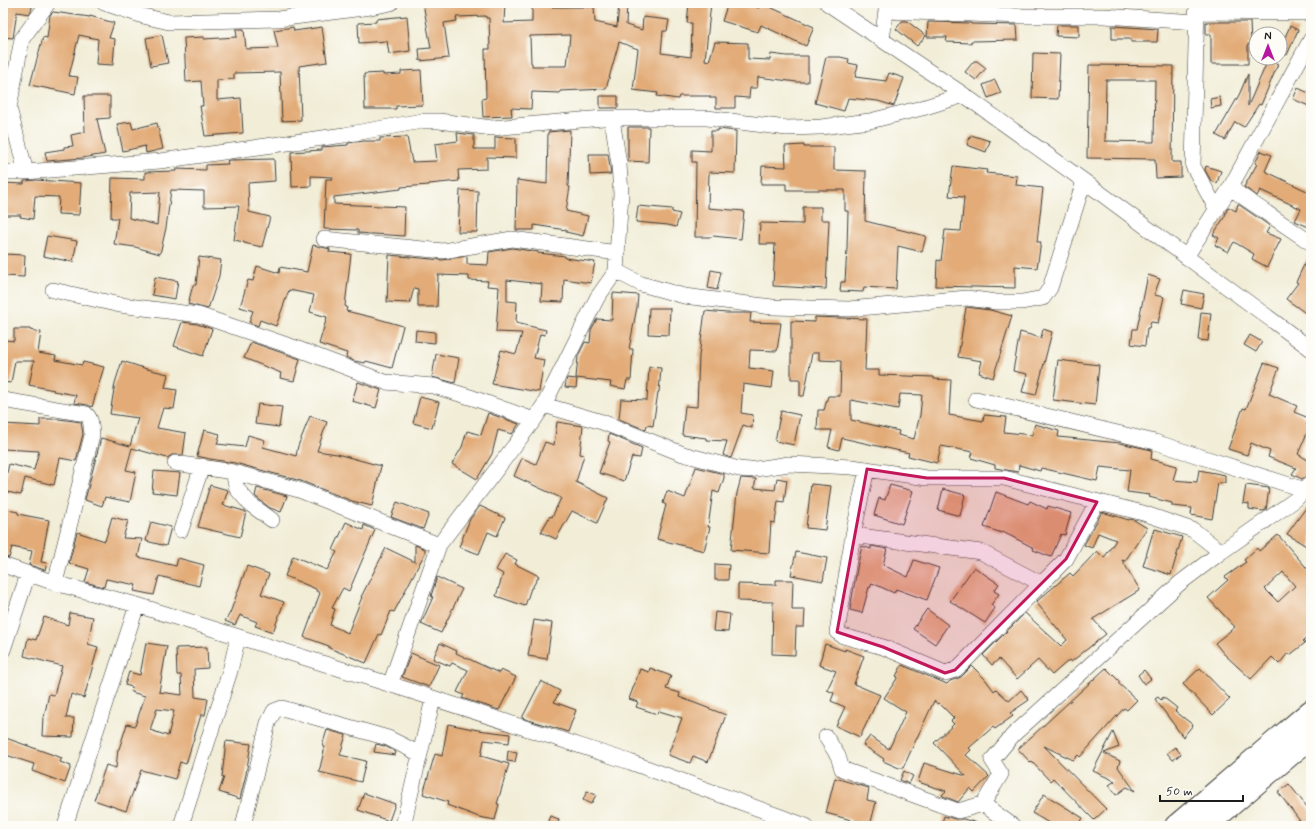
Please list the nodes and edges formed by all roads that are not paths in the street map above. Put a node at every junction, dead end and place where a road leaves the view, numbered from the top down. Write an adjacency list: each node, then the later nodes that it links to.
1 (48, 3): 15 (street)
2 (104, 3): 5 (street)
3 (391, 3): 5 (street)
4 (827, 3): 11 (street)
5 (370, 5)
6 (887, 7): 7 (street); 11 (street)
7 (1024, 10): 8 (street)
8 (1196, 12): 9 (street); 18 (street)
9 (1311, 13)
10 (1311, 39): 17 (street)
11 (882, 40): 12 (street)
12 (964, 95): 13 (street); 16 (street)
13 (612, 119): 15 (street); 21 (street)
14 (3, 172): 15 (street)
15 (26, 172)
16 (1084, 181): 22 (street); 23 (street)
17 (1230, 188): 18 (street); 20 (street)
18 (1217, 210): 22 (street)
19 (324, 239): 21 (street)
20 (1311, 243)
21 (618, 253): 23 (street)
22 (1186, 256): 25 (street)
23 (616, 271): 28 (street)
24 (53, 290): 29 (street)
25 (1311, 349)
26 (976, 399): 34 (street)
27 (3, 400): 43 (street)
28 (544, 405): 29 (street); 32 (street)
29 (534, 420): 39 (street)
30 (175, 463): 31 (street)
31 (202, 466): 33 (street); 37 (street)
32 (867, 469): 35 (street); 38 (street)
33 (233, 472): 36 (street); 39 (street)
34 (1308, 486): 40 (street)
35 (1097, 502): 40 (street); 44 (street)
36 (272, 520)
37 (181, 530)
38 (854, 535): 44 (street); 44 (street)
39 (439, 545): 48 (street)
40 (1221, 552): 55 (street)
41 (3, 565): 42 (street)
42 (28, 574): 43 (street); 47 (street)
43 (55, 583): 45 (street)
44 (1042, 584)
45 (137, 605): 46 (street); 56 (street)
46 (238, 637): 48 (street); 57 (street)
47 (3, 650)
48 (390, 685): 49 (street)
49 (433, 698): 54 (street); 60 (street)
50 (1311, 711): 53 (highway)
51 (826, 737): 55 (street)
52 (1311, 737): 53 (highway)
53 (1284, 749): 62 (highway); 63 (highway)
54 (420, 754): 58 (street); 59 (street)
55 (983, 804): 61 (street)
56 (65, 826)
57 (181, 826)
58 (243, 826)
59 (403, 826)
60 (806, 826)
61 (1013, 826)
62 (1176, 826)
63 (1206, 826)

